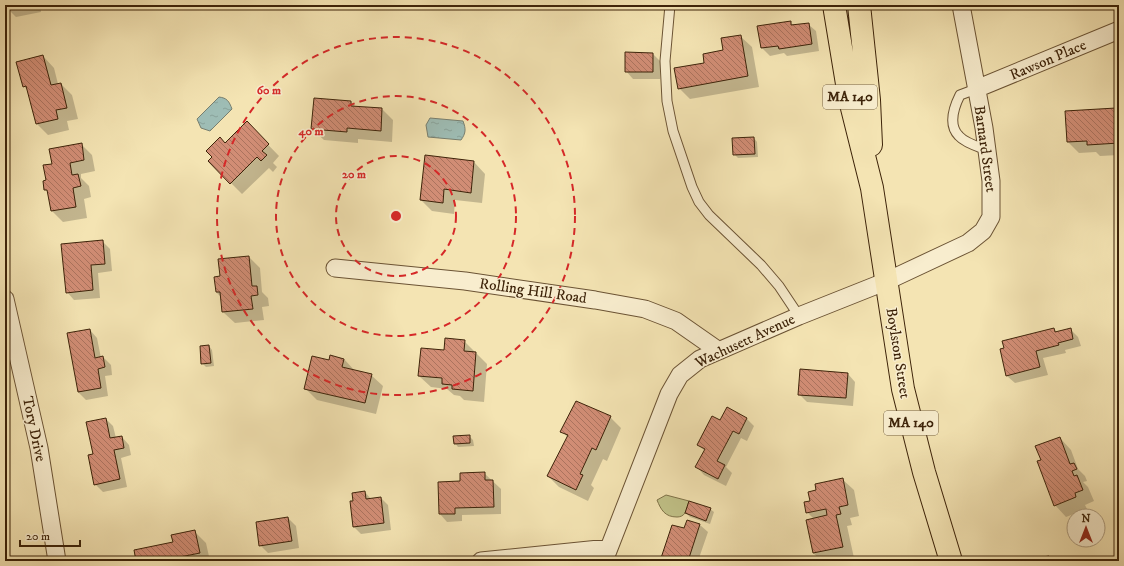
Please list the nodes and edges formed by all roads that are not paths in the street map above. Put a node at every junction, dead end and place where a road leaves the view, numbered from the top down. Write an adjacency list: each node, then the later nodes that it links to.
1 (670, 5): 12 (lane)
2 (834, 5): 8 (main road, Boylston Street / MA 140)
3 (859, 5): 8 (main road, Boylston Street / MA 140)
4 (961, 5): 6 (street, Barnard Street)
5 (1119, 30): 6 (street, Rawson Place)
6 (976, 89): 7 (street, Barnard Street); 7 (lane)
7 (987, 150): 10 (street, Barnard Street)
8 (872, 188): 10 (main road, Boylston Street / MA 140)
9 (335, 268): 13 (street, Rolling Hill Road)
10 (887, 281): 12 (street, Wachusett Avenue); 17 (main road, Boylston Street / MA 140)
11 (5, 299): 15 (street, Tory Drive)
12 (800, 316): 13 (street, Wachusett Avenue)
13 (719, 351): 14 (street, Wachusett Avenue)
14 (607, 555): 16 (street)
15 (57, 561)
16 (481, 561)
17 (951, 561)

